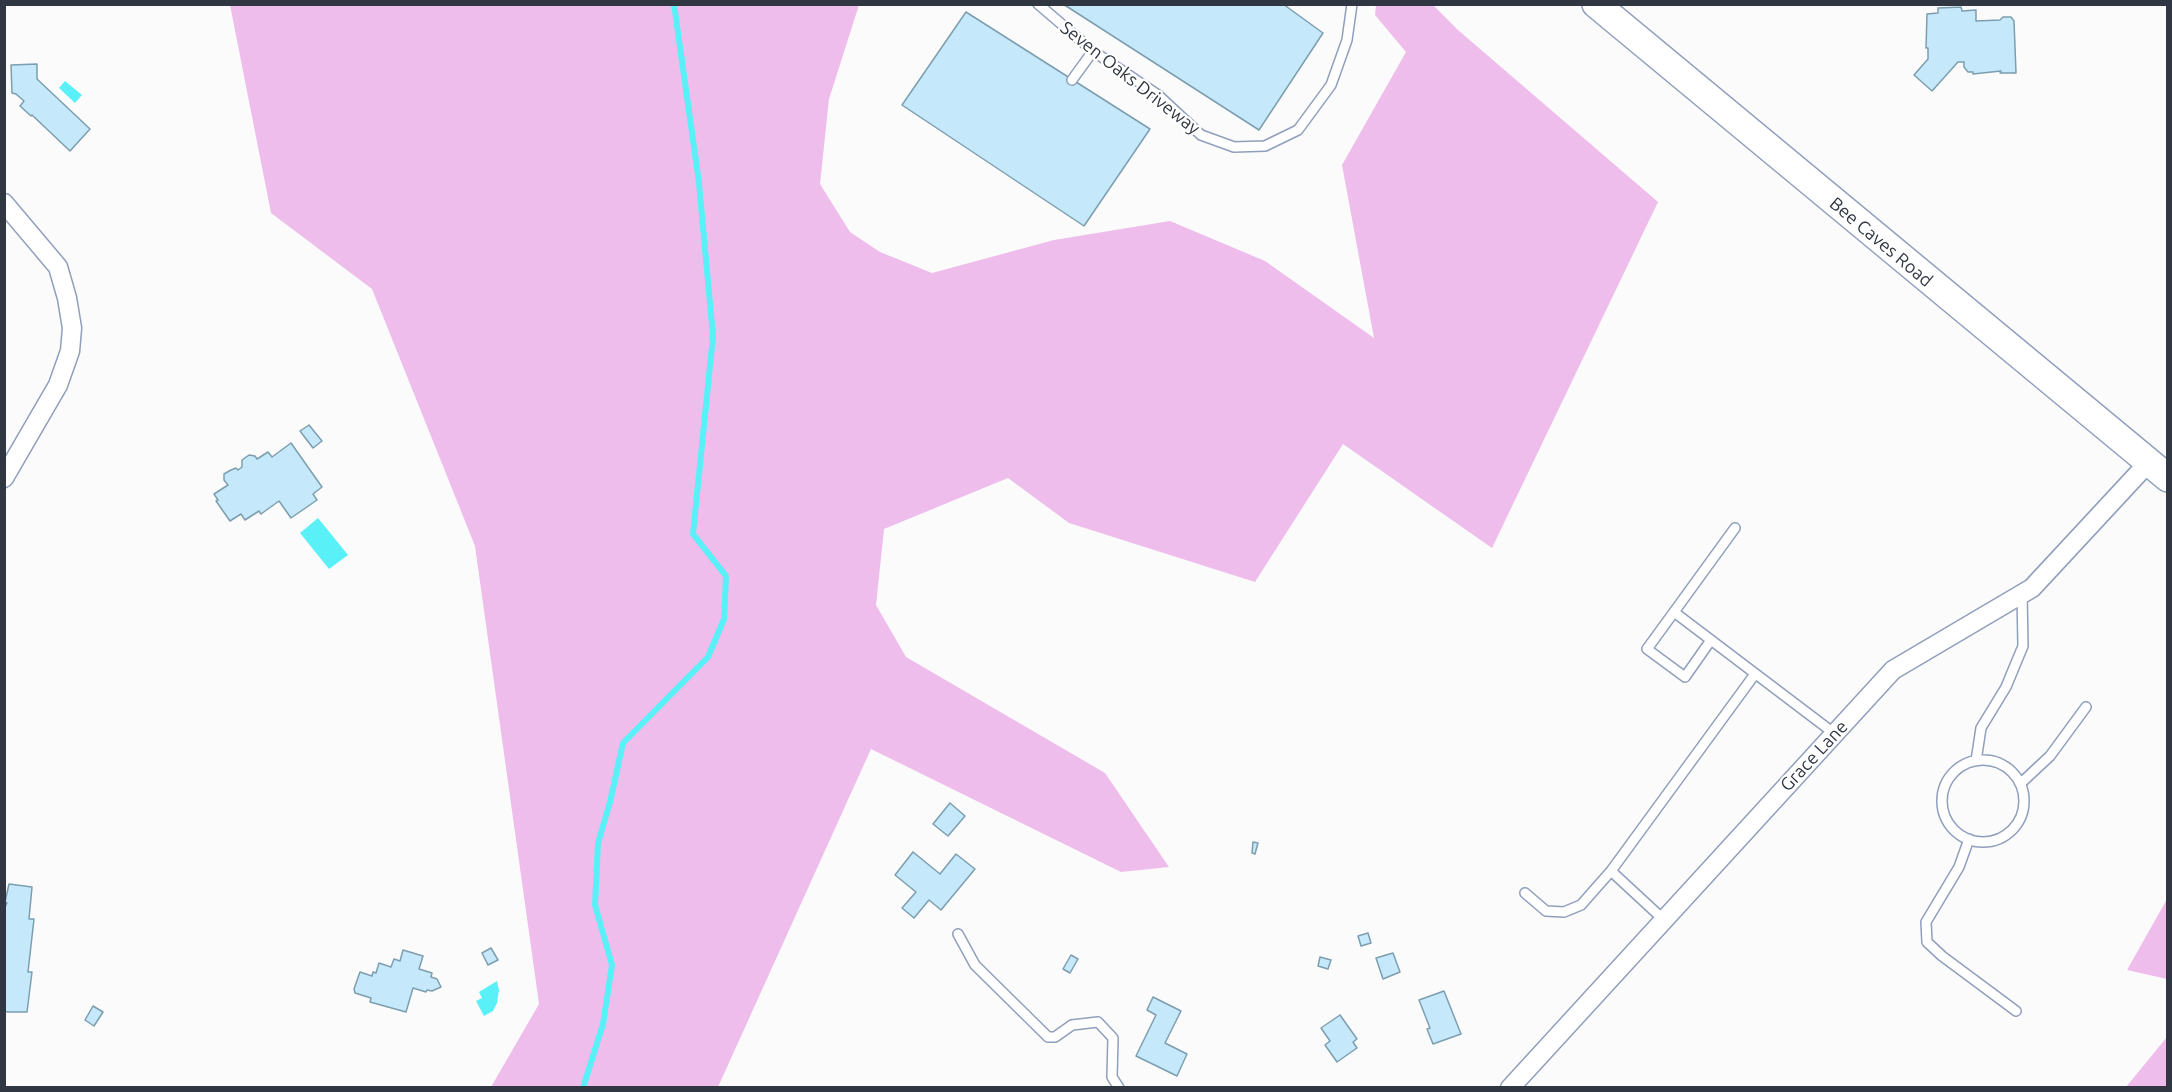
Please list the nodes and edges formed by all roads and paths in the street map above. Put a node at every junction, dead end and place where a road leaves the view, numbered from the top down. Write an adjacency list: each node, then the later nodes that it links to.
1 (1038, 4): 4 (lane, Seven Oaks Driveway)
2 (1352, 4): 4 (lane, Seven Oaks Driveway)
3 (1596, 4): 7 (main road, Bee Caves Road)
4 (1093, 51): 5 (lane)
5 (1072, 80)
6 (4, 203): 8 (street)
7 (2158, 471): 10 (street, Grace Lane)
8 (4, 478)
9 (1735, 528): 11 (lane)
10 (2022, 593): 15 (street, Grace Lane); 16 (lane)
11 (1674, 612): 12 (lane); 12 (lane)
12 (1712, 640): 13 (lane)
13 (1755, 674): 15 (lane); 19 (lane)
14 (2086, 707): 17 (lane)
15 (1834, 734): 21 (street, Grace Lane)
16 (1976, 760): 17 (lane); 18 (lane)
17 (2020, 784): 18 (lane)
18 (1969, 839): 23 (lane)
19 (1611, 871): 20 (lane); 21 (lane)
20 (1525, 893)
21 (1664, 920): 25 (street, Grace Lane)
22 (958, 934): 24 (lane)
23 (2016, 1011)
24 (1119, 1088)
25 (1510, 1088)

